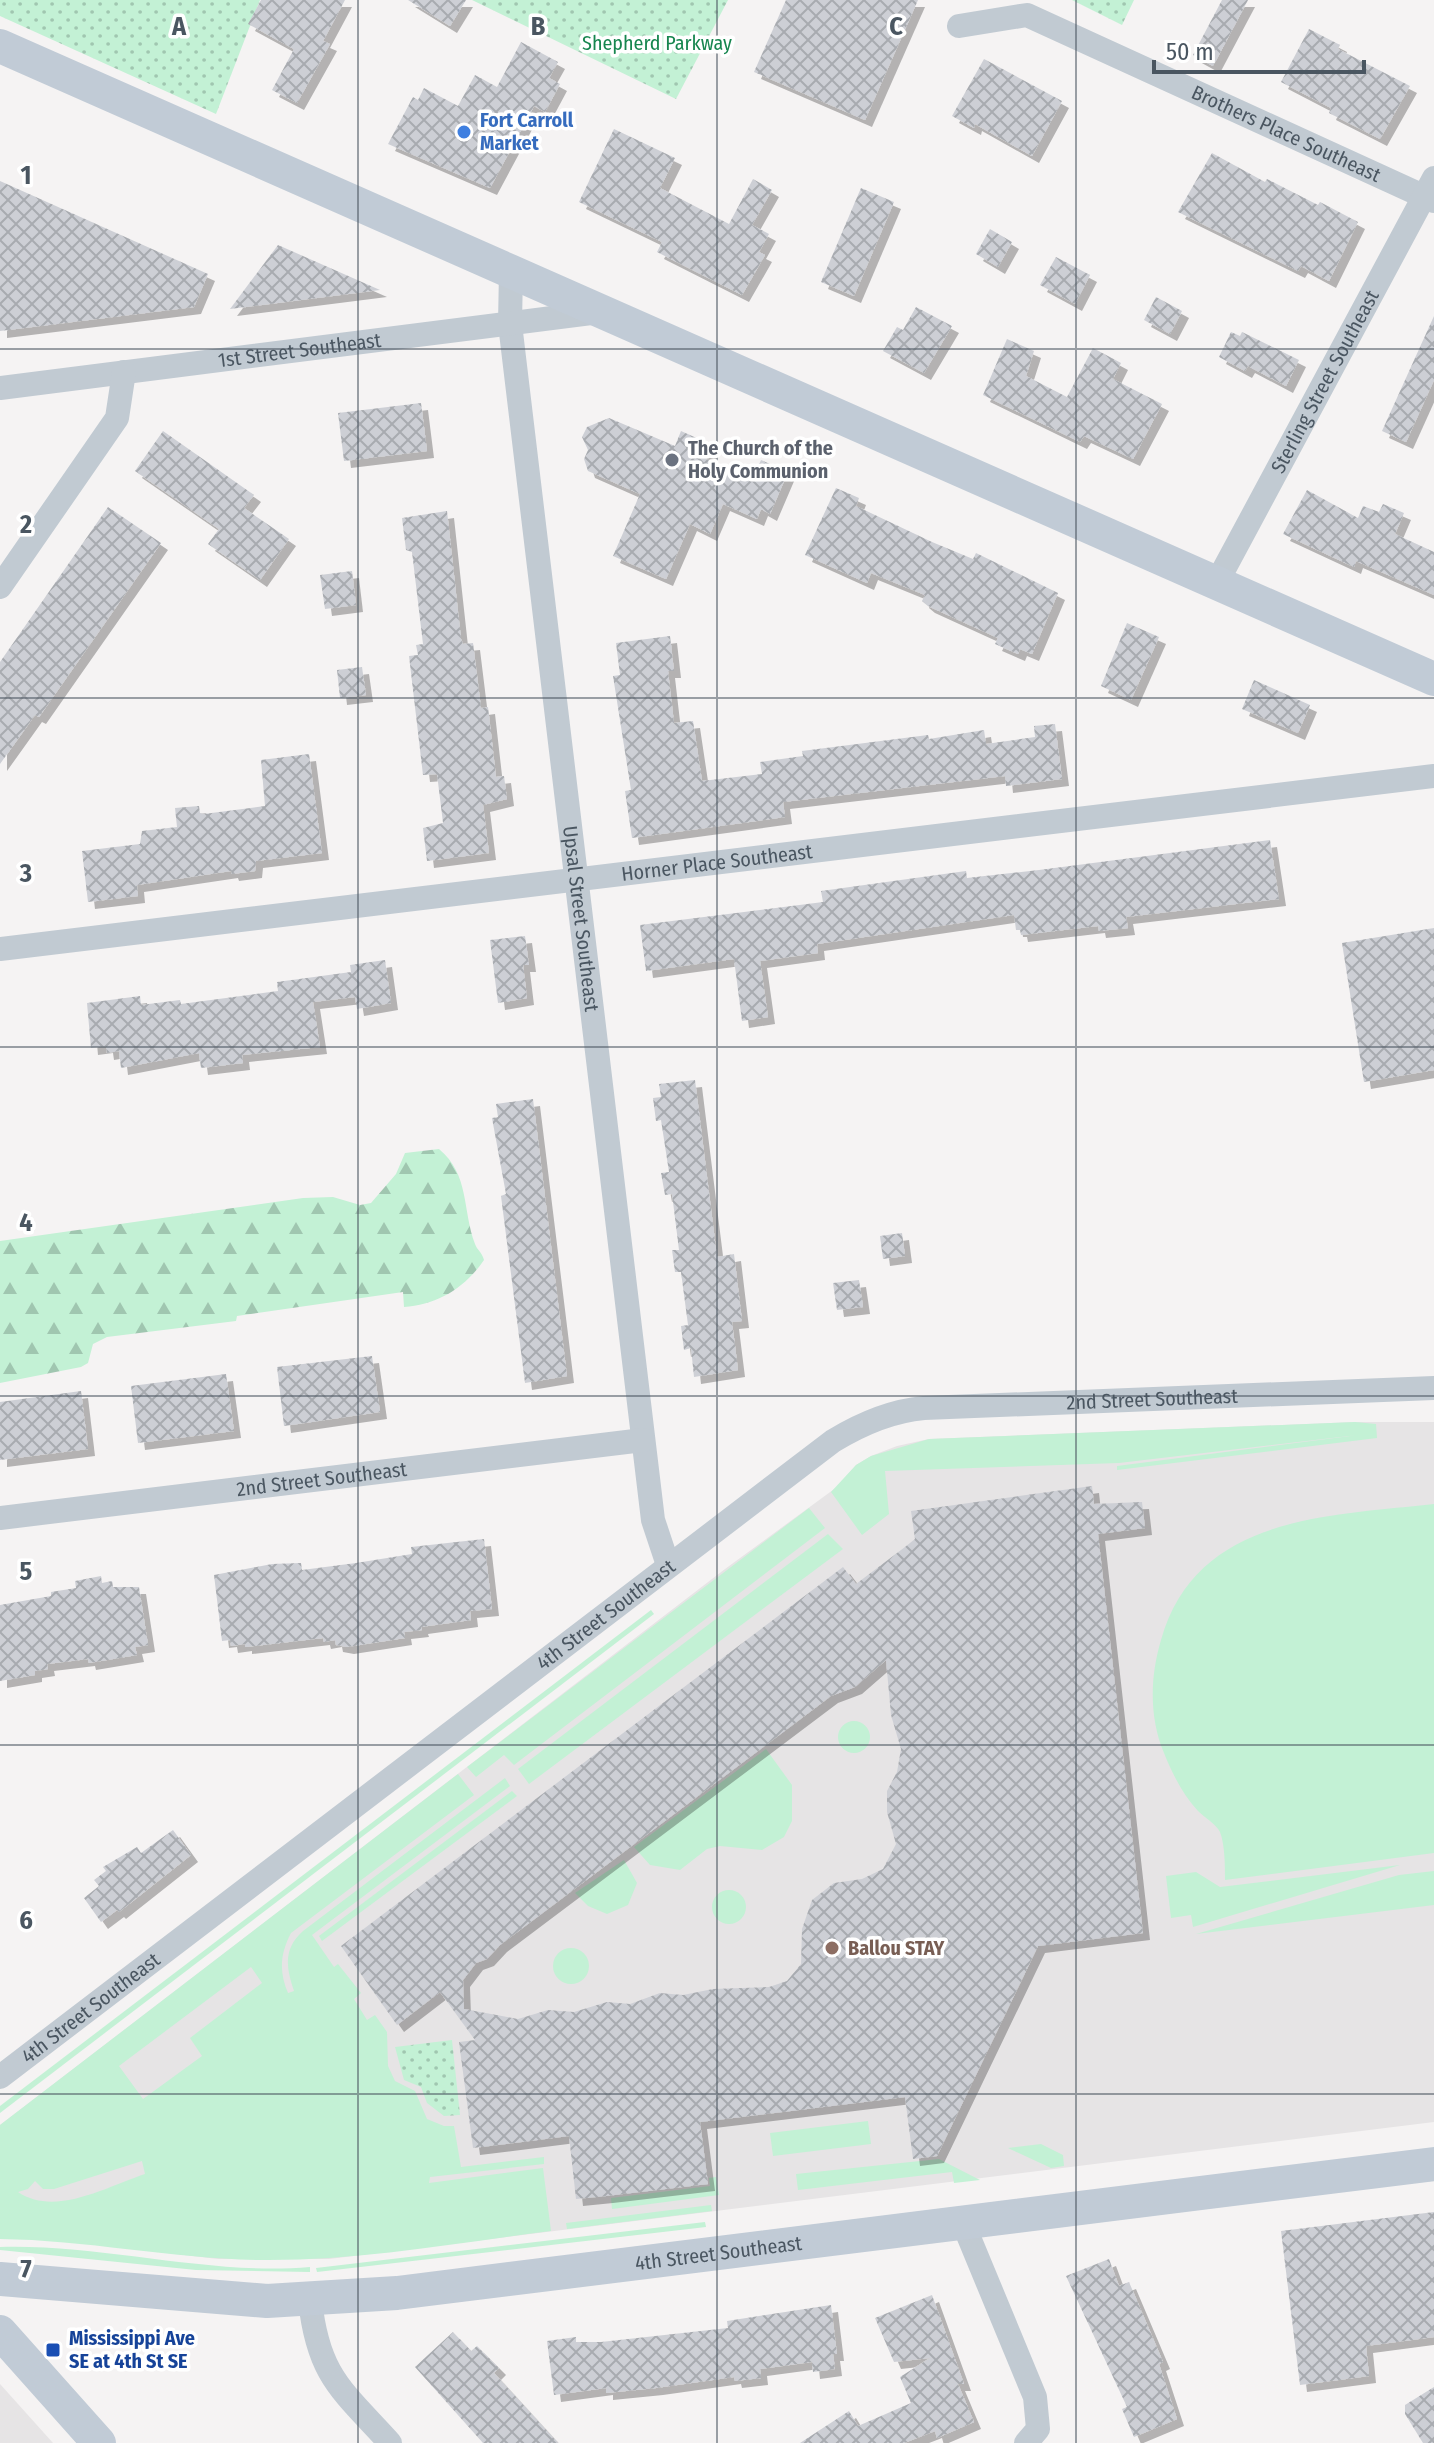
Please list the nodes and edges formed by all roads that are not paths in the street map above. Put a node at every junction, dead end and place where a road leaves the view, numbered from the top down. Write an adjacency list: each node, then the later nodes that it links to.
1 (959, 26): 3 (street, Brothers Place Southeast)
2 (0, 46): 4 (main road)
3 (1431, 192): 9 (street, Sterling Street Southeast)
4 (511, 271): 5 (main road); 6 (street, Upsal Street Southeast)
5 (599, 312): 6 (street, 1st Street Southeast); 9 (main road)
6 (510, 324): 7 (street, 1st Street Southeast); 13 (street, Upsal Street Southeast)
7 (124, 372): 8 (street, 1st Street Southeast); 10 (street)
8 (0, 388)
9 (1216, 584): 11 (main road)
10 (0, 587)
11 (1434, 679)
12 (1434, 776): 13 (street, Horner Place Southeast)
13 (575, 880): 14 (street, Horner Place Southeast); 17 (street, Upsal Street Southeast)
14 (0, 949)
15 (1434, 1388): 16 (street, 2nd Street Southeast)
16 (870, 1421): 19 (street, 4th Street Southeast)
17 (643, 1440): 18 (street, 2nd Street Southeast); 19 (street, Upsal Street Southeast)
18 (0, 1518)
19 (668, 1565): 20 (street, 4th Street Southeast)
20 (0, 2077)
21 (1434, 2164): 22 (main road, 4th Street Southeast)
22 (963, 2223): 24 (main road, 4th Street Southeast); 28 (street)
23 (0, 2279): 24 (main road, 4th Street Southeast)
24 (310, 2300): 27 (street)
25 (0, 2332): 26 (main road)
26 (99, 2443)
27 (390, 2443)
28 (1026, 2443)

